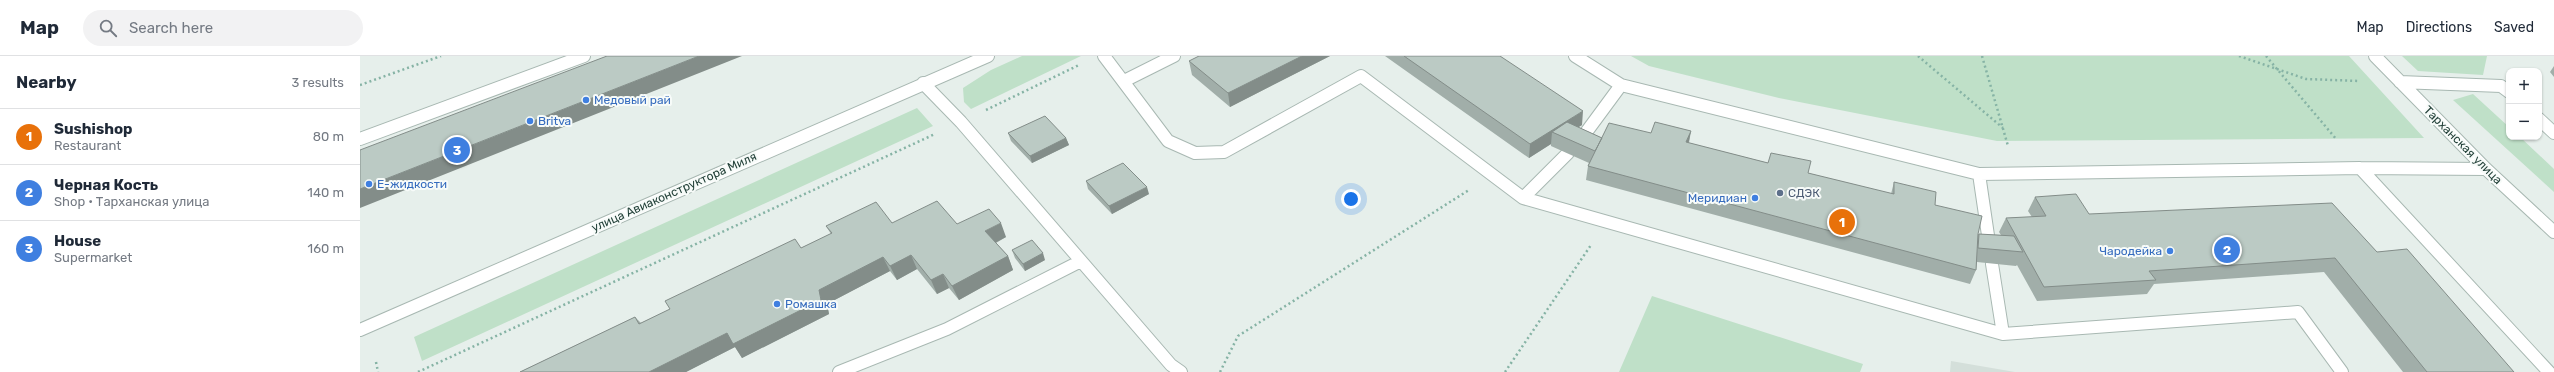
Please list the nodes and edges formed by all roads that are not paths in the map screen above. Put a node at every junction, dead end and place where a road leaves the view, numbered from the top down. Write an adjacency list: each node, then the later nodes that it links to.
1 (584, 56): 14 (street)
2 (988, 56): 9 (street, улица Авиаконструктора Миля)
3 (1104, 56): 7 (street)
4 (1174, 56): 7 (street)
5 (1575, 56): 10 (street)
6 (2375, 56): 8 (street, Тарханская улица)
7 (1124, 81): 20 (street)
8 (2400, 82): 11 (street); 18 (street, Тарханская улица)
9 (923, 83): 23 (street); 25 (street, улица Авиаконструктора Миля)
10 (1621, 85): 15 (street); 19 (street)
11 (2506, 89)
12 (2542, 122): 13 (street)
13 (2554, 133)
14 (360, 139)
15 (1579, 142)
16 (1568, 153): 20 (street)
17 (2360, 168): 18 (street); 19 (street); 30 (street)
18 (2486, 169): 21 (street, Тарханская улица)
19 (1979, 174): 22 (street)
20 (1523, 198): 26 (street)
21 (2554, 232)
22 (1990, 249)
23 (1081, 261): 27 (street); 28 (street)
24 (1992, 264): 26 (street)
25 (360, 330)
26 (2003, 334): 29 (street)
27 (839, 372)
28 (1181, 372)
29 (2342, 372)
30 (2549, 372)

